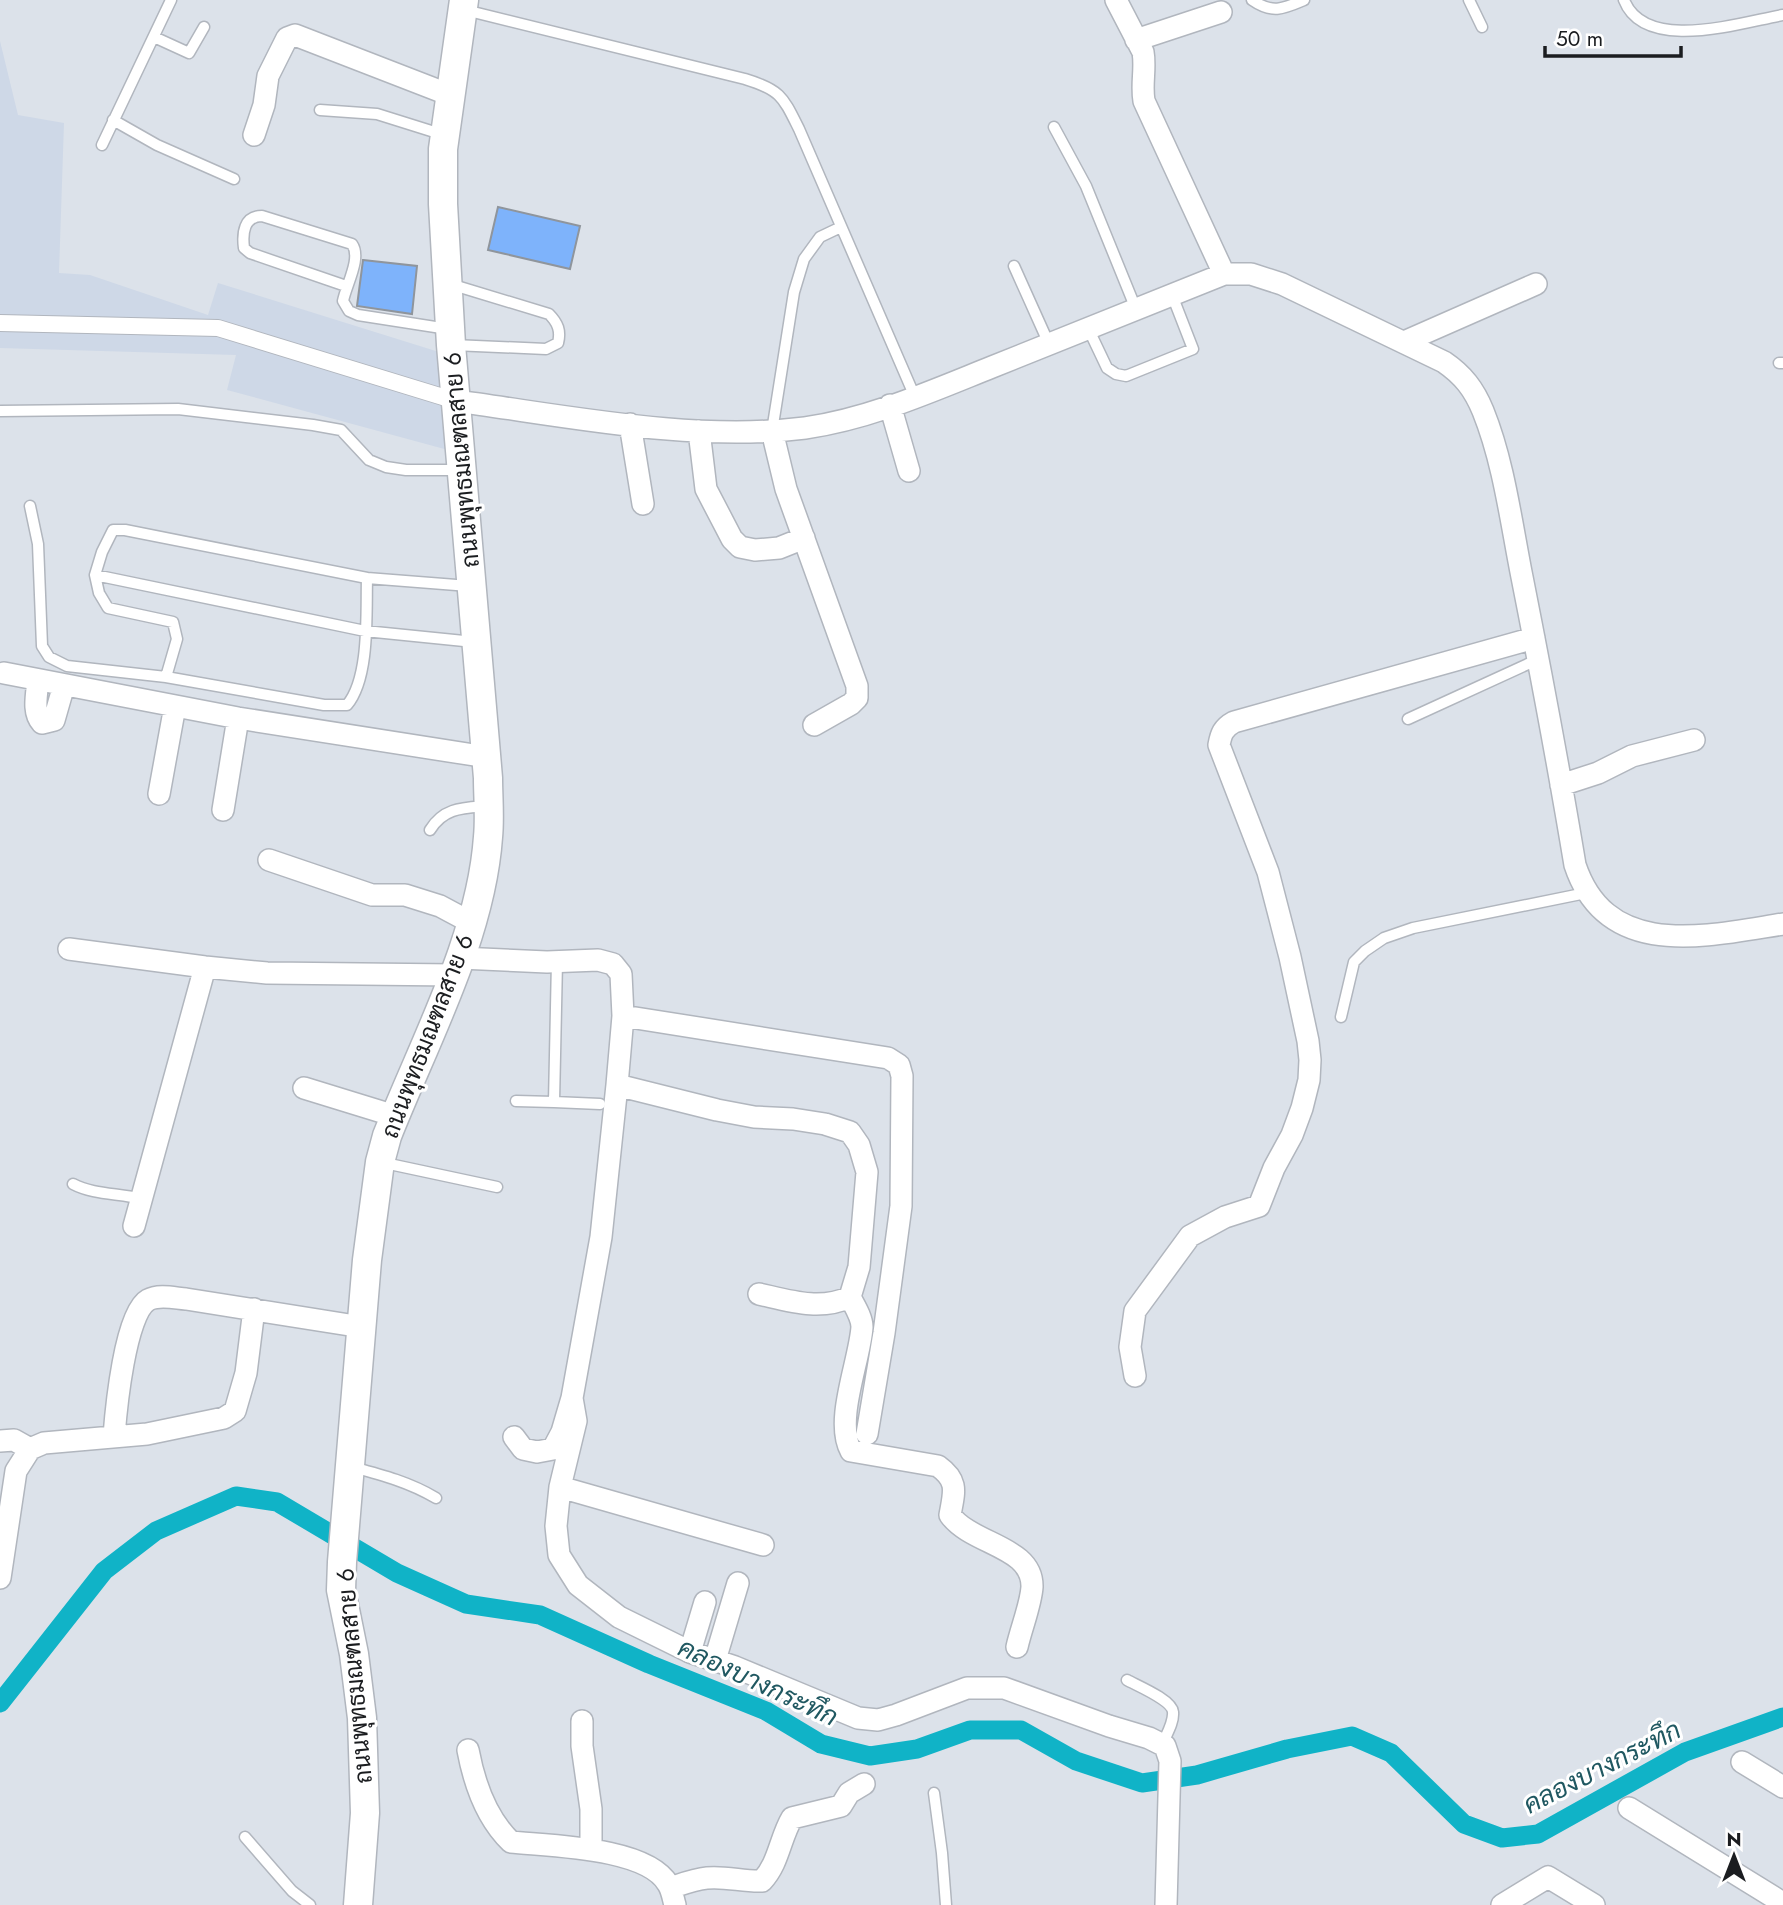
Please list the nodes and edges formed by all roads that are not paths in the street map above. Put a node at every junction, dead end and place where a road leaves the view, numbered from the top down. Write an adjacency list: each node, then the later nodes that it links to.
1 (171, 0): 12 (lane)
2 (1116, 0): 13 (street)
3 (1252, 0): 4 (lane)
4 (1304, 0)
5 (1469, 0): 11 (lane)
6 (1624, 0): 9 (lane)
7 (463, 5): 14 (main road, ถนนพุทธมณฑลสาย 6); 22 (lane)
8 (1221, 12): 13 (street)
9 (1783, 15)
10 (204, 27): 12 (lane)
11 (1482, 27)
12 (154, 37): 16 (lane)
13 (1136, 40): 24 (street)
14 (450, 95): 18 (street); 19 (main road, ถนนพุทธมณฑลสาย 6)
15 (320, 110): 19 (lane)
16 (113, 120): 20 (lane); 21 (lane)
17 (1054, 127): 29 (lane)
18 (254, 135)
19 (446, 136): 25 (main road, ถนนพุทธมณฑลสาย 6)
20 (102, 145)
21 (234, 180)
22 (841, 227): 35 (lane); 41 (lane)
23 (1014, 266): 34 (lane)
24 (1224, 274): 28 (street); 33 (street)
25 (447, 284): 32 (main road, ถนนพุทธมณฑลสาย 6); 32 (lane)
26 (1536, 284): 33 (street)
27 (346, 286): 27 (lane); 32 (lane)
28 (1172, 295): 29 (street); 31 (lane)
29 (1136, 309): 31 (street)
30 (0, 323): 36 (street)
31 (1088, 328): 34 (street)
32 (451, 337): 36 (main road, ถนนพุทธมณฑลสาย 6)
33 (1404, 342): 52 (street)
34 (1049, 344): 35 (street)
35 (915, 397): 37 (street)
36 (456, 401): 39 (street); 42 (main road, ถนนพุทธมณฑลสาย 6)
37 (890, 405): 41 (street); 43 (street)
38 (0, 411): 42 (lane)
39 (630, 424): 40 (street); 44 (street)
40 (699, 431): 41 (street); 46 (street)
41 (772, 431): 46 (street)
42 (462, 470): 49 (main road, ถนนพุทธมณฑลสาย 6)
43 (909, 471)
44 (643, 504)
45 (30, 506): 54 (lane)
46 (804, 538): 60 (street)
47 (95, 575): 48 (lane); 50 (lane); 54 (lane)
48 (367, 578): 49 (lane); 50 (lane)
49 (472, 586): 51 (main road, ถนนพุทธมณฑลสาย 6)
50 (365, 631): 51 (lane); 54 (lane)
51 (477, 643): 62 (main road, ถนนพุทธมณฑลสาย 6)
52 (1536, 648): 59 (lane); 63 (street); 93 (street)
53 (4, 673): 55 (street)
54 (166, 677)
55 (38, 680): 56 (street); 56 (street)
56 (64, 685): 57 (street)
57 (175, 706): 58 (street); 64 (street)
58 (238, 718): 62 (street); 66 (street)
59 (1408, 719)
60 (814, 725)
61 (1694, 740): 63 (street)
62 (487, 757): 65 (main road, ถนนพุทธมณฑลสาย 6)
63 (1562, 785): 69 (street)
64 (159, 794)
65 (488, 806): 67 (lane); 70 (main road, ถนนพุทธมณฑลสาย 6)
66 (223, 810)
67 (430, 830)
68 (269, 860): 70 (street)
69 (1586, 893): 71 (street); 77 (lane)
70 (470, 922): 75 (main road, ถนนพุทธมณฑลสาย 6)
71 (1783, 924)
72 (69, 948): 74 (street)
73 (557, 961): 75 (street); 76 (street); 81 (lane)
74 (205, 967): 75 (street); 87 (street)
75 (458, 967): 83 (main road, ถนนพุทธมณฑลสาย 6)
76 (623, 1016): 78 (street); 95 (street)
77 (1341, 1017)
78 (617, 1085): 90 (street); 94 (street)
79 (304, 1088): 83 (street)
80 (516, 1101): 81 (lane)
81 (554, 1102): 82 (lane)
82 (600, 1104)
83 (395, 1116): 84 (main road, ถนนพุทธมณฑลสาย 6)
84 (380, 1162): 86 (lane); 92 (main road, ถนนพุทธมณฑลสาย 6)
85 (73, 1184): 87 (lane)
86 (497, 1187)
87 (142, 1199): 88 (street)
88 (134, 1226)
89 (759, 1294): 90 (street)
90 (850, 1297): 107 (street)
91 (254, 1309): 92 (street); 96 (street); 96 (street)
92 (362, 1327): 100 (main road, ถนนพุทธมณฑลสาย 6)
93 (1135, 1376)
94 (572, 1398): 97 (street); 101 (street)
95 (867, 1434)
96 (114, 1436): 99 (street)
97 (514, 1437)
98 (0, 1441): 99 (street)
99 (30, 1449): 104 (street)
100 (350, 1466): 102 (lane); 122 (main road, ถนนพุทธมณฑลสาย 6)
101 (560, 1487): 103 (street); 108 (street)
102 (436, 1499)
103 (763, 1545)
104 (0, 1578)
105 (738, 1583): 109 (street)
106 (705, 1602): 108 (street)
107 (1017, 1647)
108 (691, 1652): 109 (street)
109 (715, 1660): 113 (street)
110 (1127, 1680): 113 (lane)
111 (582, 1721): 120 (street)
112 (468, 1750): 120 (street)
113 (1166, 1753): 126 (street)
114 (1742, 1762): 116 (street)
115 (864, 1784): 121 (street)
116 (1783, 1787)
117 (934, 1793): 125 (lane)
118 (1629, 1808): 123 (street)
119 (245, 1837): 124 (lane)
120 (591, 1850): 121 (street)
121 (672, 1896)
122 (359, 1898)
123 (1783, 1903)
124 (310, 1905)
125 (946, 1905)
126 (1166, 1905)
127 (1502, 1905): 128 (street)
128 (1594, 1905)

